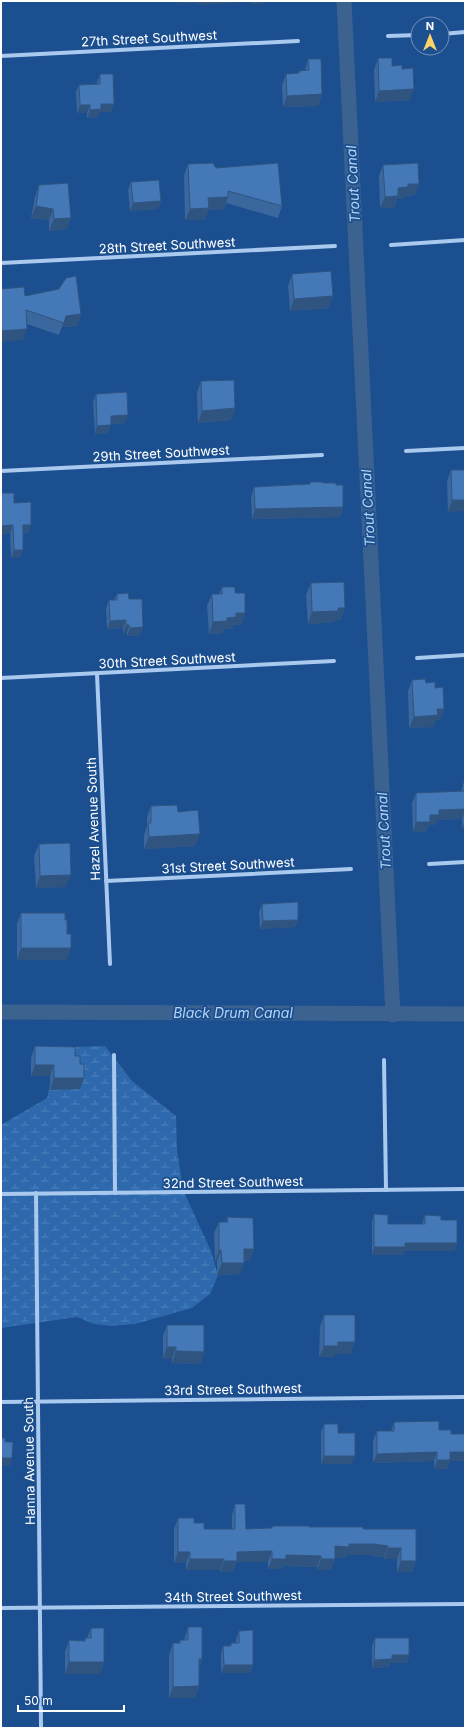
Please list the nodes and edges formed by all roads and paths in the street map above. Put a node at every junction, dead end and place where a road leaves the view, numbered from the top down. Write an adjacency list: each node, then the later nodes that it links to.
1 (465, 32): 2 (street)
2 (450, 33)
3 (410, 35): 4 (street)
4 (388, 36)
5 (298, 41): 6 (street, 27th Street Southwest)
6 (1, 56)
7 (465, 240): 8 (street)
8 (391, 245)
9 (335, 246): 10 (street, 28th Street Southwest)
10 (1, 263)
11 (465, 448): 12 (street)
12 (406, 451)
13 (322, 455): 14 (street, 29th Street Southwest)
14 (1, 471)
15 (465, 655): 16 (street)
16 (417, 658)
17 (334, 662): 18 (street, 30th Street Southwest)
18 (97, 674): 19 (street, 30th Street Southwest); 23 (street, Hazel Avenue South)
19 (1, 678)
20 (465, 862): 21 (street)
21 (429, 864)
22 (351, 869): 23 (street, 31st Street Southwest)
23 (106, 881): 24 (street, Hazel Avenue South)
24 (110, 964)
25 (114, 1055): 30 (street)
26 (384, 1060): 27 (street)
27 (386, 1190): 28 (street, 32nd Street Southwest); 30 (street, 32nd Street Southwest)
28 (465, 1190)
29 (36, 1193): 30 (street, 32nd Street Southwest); 31 (street, 32nd Street Southwest); 33 (street, Hanna Avenue South)
30 (115, 1193)
31 (1, 1194)
32 (465, 1397): 33 (street, 33rd Street Southwest)
33 (38, 1401): 34 (street, 33rd Street Southwest); 37 (street, Hanna Avenue South)
34 (1, 1402)
35 (465, 1604): 37 (street, 34th Street Southwest)
36 (1, 1608): 37 (street, 34th Street Southwest)
37 (40, 1608): 38 (street, Hanna Avenue South)
38 (41, 1728)

